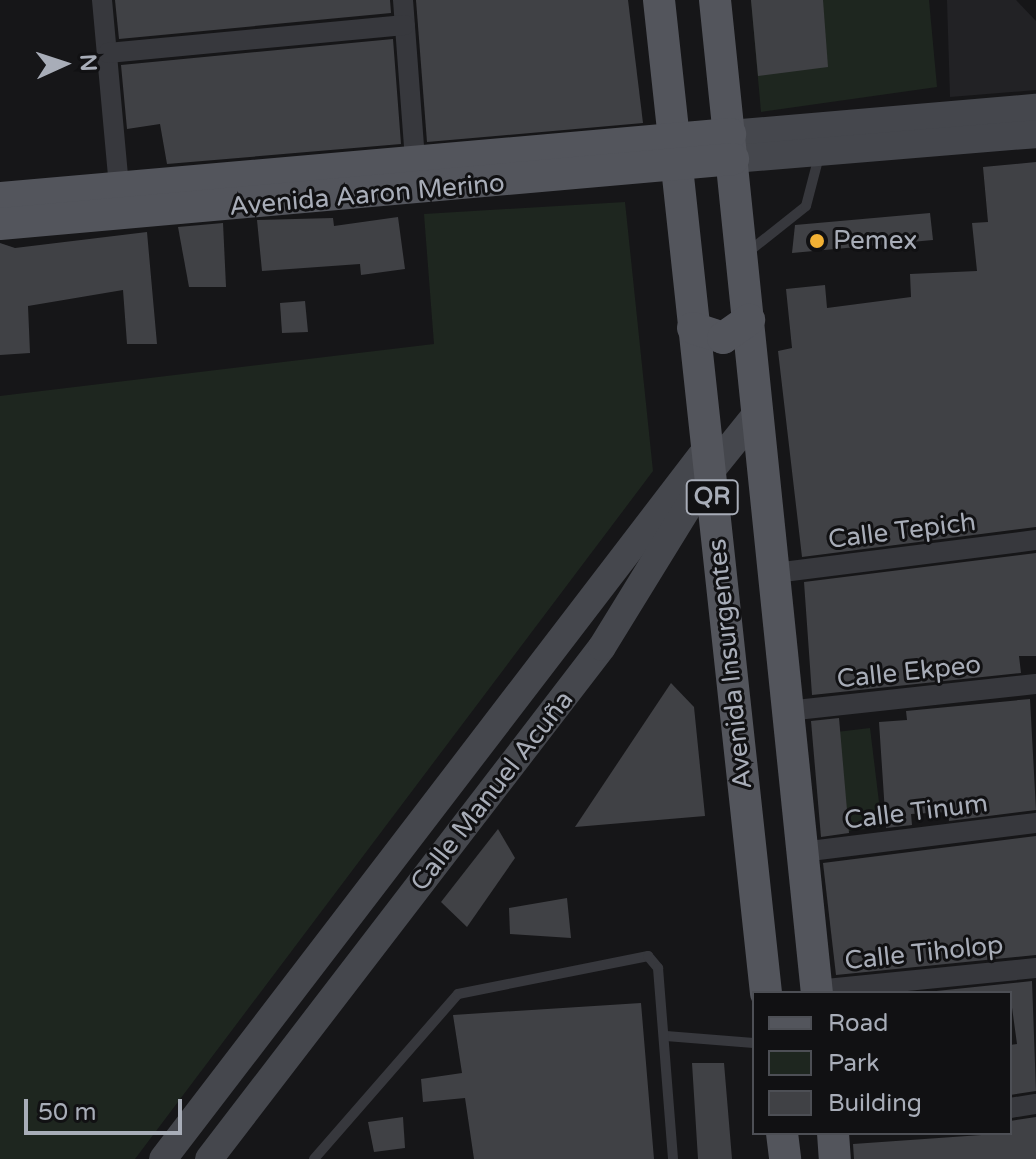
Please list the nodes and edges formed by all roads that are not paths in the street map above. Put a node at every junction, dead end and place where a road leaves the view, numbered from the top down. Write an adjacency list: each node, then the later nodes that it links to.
1 (102, 0): 6 (street)
2 (403, 0): 5 (street)
3 (659, 0): 11 (main road, Avenida Insurgentes / QR)
4 (715, 0): 9 (main road, Avenida Insurgentes / QR)
5 (405, 25): 6 (street); 12 (street)
6 (108, 53): 14 (street)
7 (1036, 108): 9 (main road)
8 (1036, 134): 10 (main road)
9 (731, 147): 10 (main road); 11 (main road, Avenida Aaron Merino); 16 (main road, Avenida Insurgentes / QR)
10 (820, 152): 16 (lane)
11 (674, 154): 12 (main road, Avenida Aaron Merino); 18 (main road, Avenida Insurgentes / QR)
12 (417, 177): 14 (main road, Avenida Aaron Merino)
13 (0, 198): 14 (main road, Avenida Aaron Merino)
14 (120, 201): 15 (main road, Avenida Aaron Merino)
15 (0, 224)
16 (742, 256): 17 (main road, Avenida Insurgentes / QR)
17 (749, 320): 18 (main road); 20 (main road, Avenida Insurgentes / QR)
18 (693, 328): 19 (main road, Avenida Insurgentes / QR)
19 (699, 384): 20 (main road); 21 (main road, Avenida Insurgentes / QR)
20 (756, 398): 21 (main road, Calle Manuel Acuña); 23 (main road, Avenida Insurgentes / QR)
21 (708, 461): 29 (main road, Avenida Insurgentes / QR); 37 (main road, Calle Manuel Acuña); 38 (main road, Calle Manuel Acuña)
22 (1036, 540): 23 (street, Calle Tepich)
23 (775, 573): 25 (main road, Avenida Insurgentes / QR)
24 (1036, 684): 25 (street, Calle Ekpeo)
25 (787, 711): 27 (main road, Avenida Insurgentes / QR)
26 (1036, 823): 27 (street, Calle Tinum)
27 (802, 852): 30 (main road, Avenida Insurgentes / QR)
28 (1036, 968): 30 (street, Calle Tiholop)
29 (766, 991)
30 (816, 991)
31 (666, 1036): 32 (lane); 39 (lane); 40 (lane)
32 (752, 1043)
33 (1036, 1104): 34 (street)
34 (1012, 1108)
35 (782, 1135): 41 (main road)
36 (833, 1135): 42 (main road)
37 (163, 1159)
38 (209, 1159)
39 (314, 1159)
40 (673, 1159)
41 (785, 1159)
42 (835, 1159)

